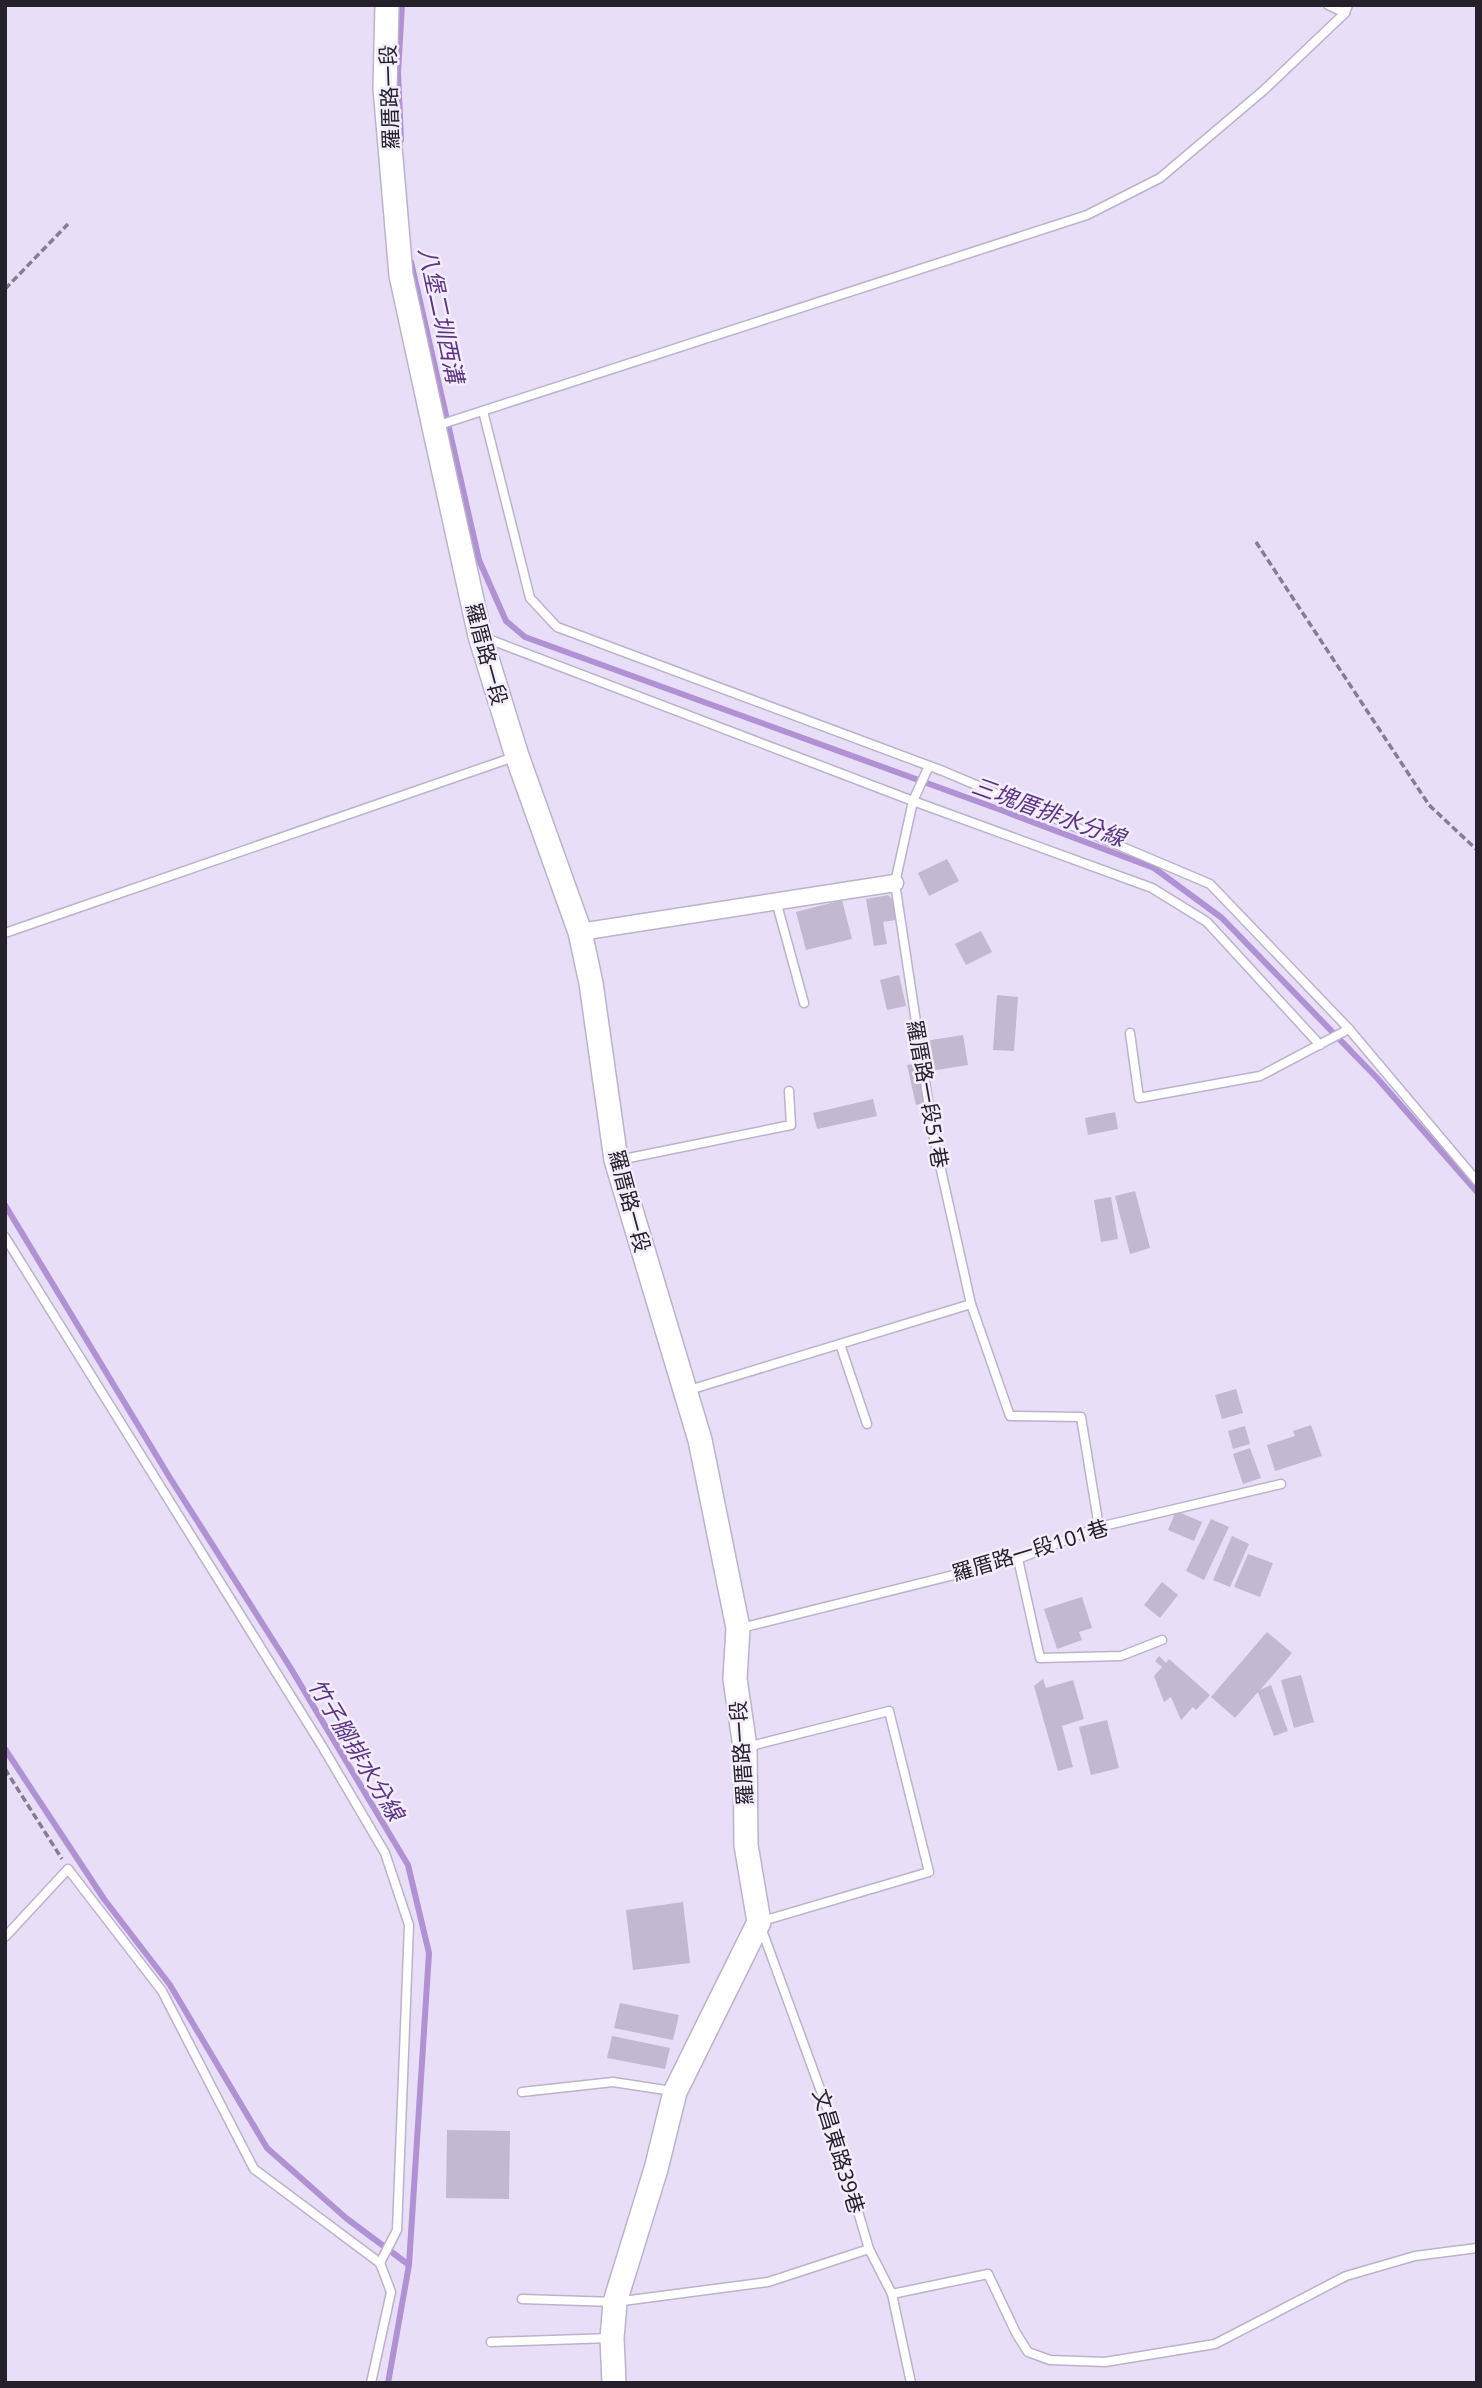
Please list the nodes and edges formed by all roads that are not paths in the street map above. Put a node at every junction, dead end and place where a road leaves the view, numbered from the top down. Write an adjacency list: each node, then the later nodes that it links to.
1 (387, 5): 5 (street, 羅厝路一段)
2 (1328, 5): 3 (lane)
3 (1347, 9): 4 (lane)
4 (483, 411): 5 (lane); 8 (lane)
5 (434, 427): 6 (street, 羅厝路一段)
6 (480, 636): 7 (street, 羅厝路一段); 9 (lane)
7 (517, 756): 12 (street, 羅厝路一段); 13 (lane)
8 (928, 769): 9 (lane, 羅厝路一段51巷); 15 (lane)
9 (913, 801): 10 (lane, 羅厝路一段51巷); 17 (lane)
10 (895, 883): 11 (street); 22 (lane, 羅厝路一段51巷)
11 (776, 901): 12 (street); 14 (lane)
12 (580, 932): 19 (street, 羅厝路一段)
13 (5, 933)
14 (804, 1003)
15 (1349, 1029): 17 (lane); 20 (lane)
16 (1130, 1033): 17 (lane)
17 (1320, 1045)
18 (789, 1091): 19 (lane)
19 (616, 1160): 24 (street, 羅厝路一段)
20 (1477, 1181)
21 (5, 1237): 38 (lane)
22 (971, 1304): 23 (lane); 27 (lane, 羅厝路一段51巷)
23 (840, 1344): 24 (lane); 25 (lane)
24 (686, 1391): 29 (street, 羅厝路一段)
25 (867, 1424)
26 (1281, 1484): 27 (lane, 羅厝路一段101巷)
27 (1099, 1527): 28 (lane, 羅厝路一段101巷)
28 (1018, 1559): 29 (lane, 羅厝路一段101巷); 30 (lane)
29 (738, 1628): 31 (street, 羅厝路一段)
30 (1162, 1640)
31 (745, 1747): 32 (street, 羅厝路一段); 32 (lane)
32 (759, 1922): 35 (street); 37 (lane, 文昌東路39巷)
33 (5, 1937): 38 (lane)
34 (522, 2092): 35 (lane)
35 (675, 2092): 41 (street)
36 (1477, 2248): 39 (lane)
37 (869, 2249): 39 (lane, 文昌東路39巷); 41 (lane)
38 (380, 2263): 44 (lane)
39 (892, 2294): 46 (lane, 文昌東路39巷)
40 (522, 2299): 41 (lane)
41 (615, 2302): 42 (street)
42 (612, 2339): 43 (lane); 45 (street)
43 (491, 2342)
44 (371, 2383)
45 (614, 2383)
46 (911, 2383)

